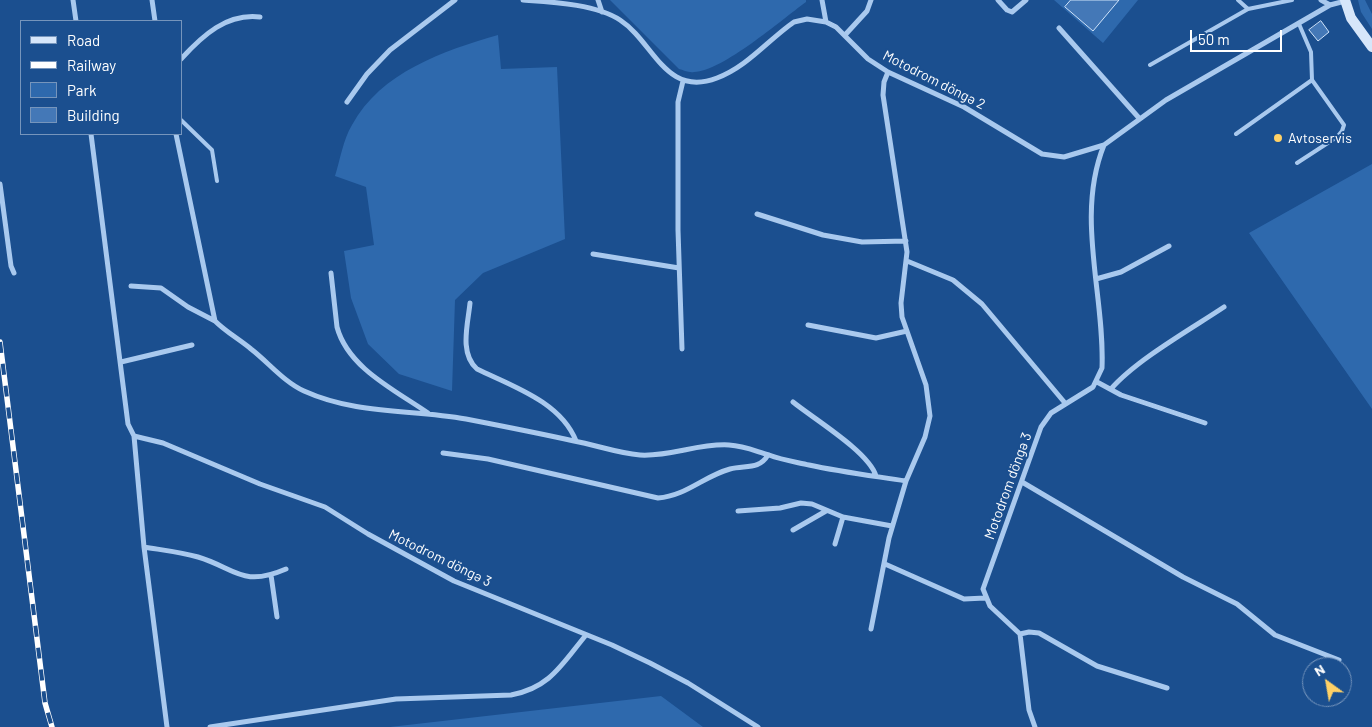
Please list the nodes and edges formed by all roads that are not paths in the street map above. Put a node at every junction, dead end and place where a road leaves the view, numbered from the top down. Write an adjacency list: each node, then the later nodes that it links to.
1 (73, 0): 19 (street)
2 (152, 0): 20 (street)
3 (455, 0): 31 (street)
4 (523, 0): 5 (street)
5 (539, 0): 17 (street)
6 (598, 0): 17 (street)
7 (822, 0): 21 (street)
8 (871, 0): 24 (street)
9 (998, 0): 10 (street)
10 (1026, 0)
11 (1238, 0): 16 (lane)
12 (1292, 0): 16 (lane)
13 (1321, 0): 15 (street)
14 (1345, 1): 15 (street, Motodrom döngə 2); 25 (main road)
15 (1330, 5): 22 (street, Motodrom döngə 2)
16 (1248, 9): 27 (lane)
17 (602, 12): 29 (street)
18 (260, 17): 26 (street)
19 (76, 20)
20 (155, 20)
21 (826, 22): 24 (street, Motodrom döngə 2); 29 (street)
22 (1299, 24): 30 (lane); 32 (street, Motodrom döngə 2)
23 (1059, 28): 32 (street)
24 (845, 35): 28 (street, Motodrom döngə 2)
25 (1372, 47)
26 (182, 58)
27 (1150, 65)
28 (888, 72): 37 (street, Motodrom döngə 2); 42 (street)
29 (683, 80): 46 (street)
30 (1312, 80): 34 (lane); 38 (lane)
31 (347, 102)
32 (1139, 118): 37 (street, Motodrom döngə 2)
33 (182, 121): 39 (lane)
34 (1236, 134)
35 (91, 135): 58 (street)
36 (176, 135): 53 (street)
37 (1104, 145): 49 (street)
38 (1297, 163)
39 (217, 181)
40 (0, 184): 47 (street)
41 (757, 214): 42 (street)
42 (906, 241): 45 (street)
43 (1169, 246): 49 (street)
44 (593, 254): 46 (street)
45 (907, 261): 55 (street); 62 (street)
46 (679, 268): 57 (street)
47 (14, 273)
48 (331, 273): 63 (street)
49 (1096, 279): 59 (street)
50 (131, 286): 53 (street)
51 (470, 303): 66 (street)
52 (1224, 307): 60 (street)
53 (215, 322): 63 (street)
54 (808, 325): 55 (street)
55 (907, 331): 70 (street)
56 (192, 345): 58 (street)
57 (682, 349)
58 (121, 362): 65 (street)
59 (1097, 382): 60 (street); 62 (street, Motodrom döngə 3)
60 (1111, 389): 64 (street)
61 (793, 402): 69 (street)
62 (1065, 403): 71 (street, Motodrom döngə 3)
63 (428, 413): 66 (street)
64 (1206, 423)
65 (134, 436): 78 (street); 86 (street, Motodrom döngə 3)
66 (576, 441): 68 (street)
67 (443, 453): 68 (street)
68 (768, 455): 69 (street)
69 (876, 476): 70 (street)
70 (906, 481): 75 (street)
71 (1022, 482): 82 (street, Motodrom döngə 3); 87 (street)
72 (738, 511): 73 (street)
73 (826, 511): 74 (street); 76 (street)
74 (843, 518): 75 (street); 77 (street)
75 (892, 526): 79 (street)
76 (794, 530)
77 (835, 544)
78 (144, 547): 81 (street); 89 (street)
79 (884, 564): 82 (street); 84 (street)
80 (286, 569): 81 (street)
81 (271, 575): 83 (street)
82 (985, 598): 85 (street)
83 (277, 617)
84 (871, 629)
85 (1020, 634): 88 (street); 92 (street)
86 (586, 635): 90 (street); 91 (street, Motodrom döngə 3)
87 (1330, 657)
88 (1167, 688)
89 (167, 727)
90 (210, 727)
91 (758, 727)
92 (1035, 727)

